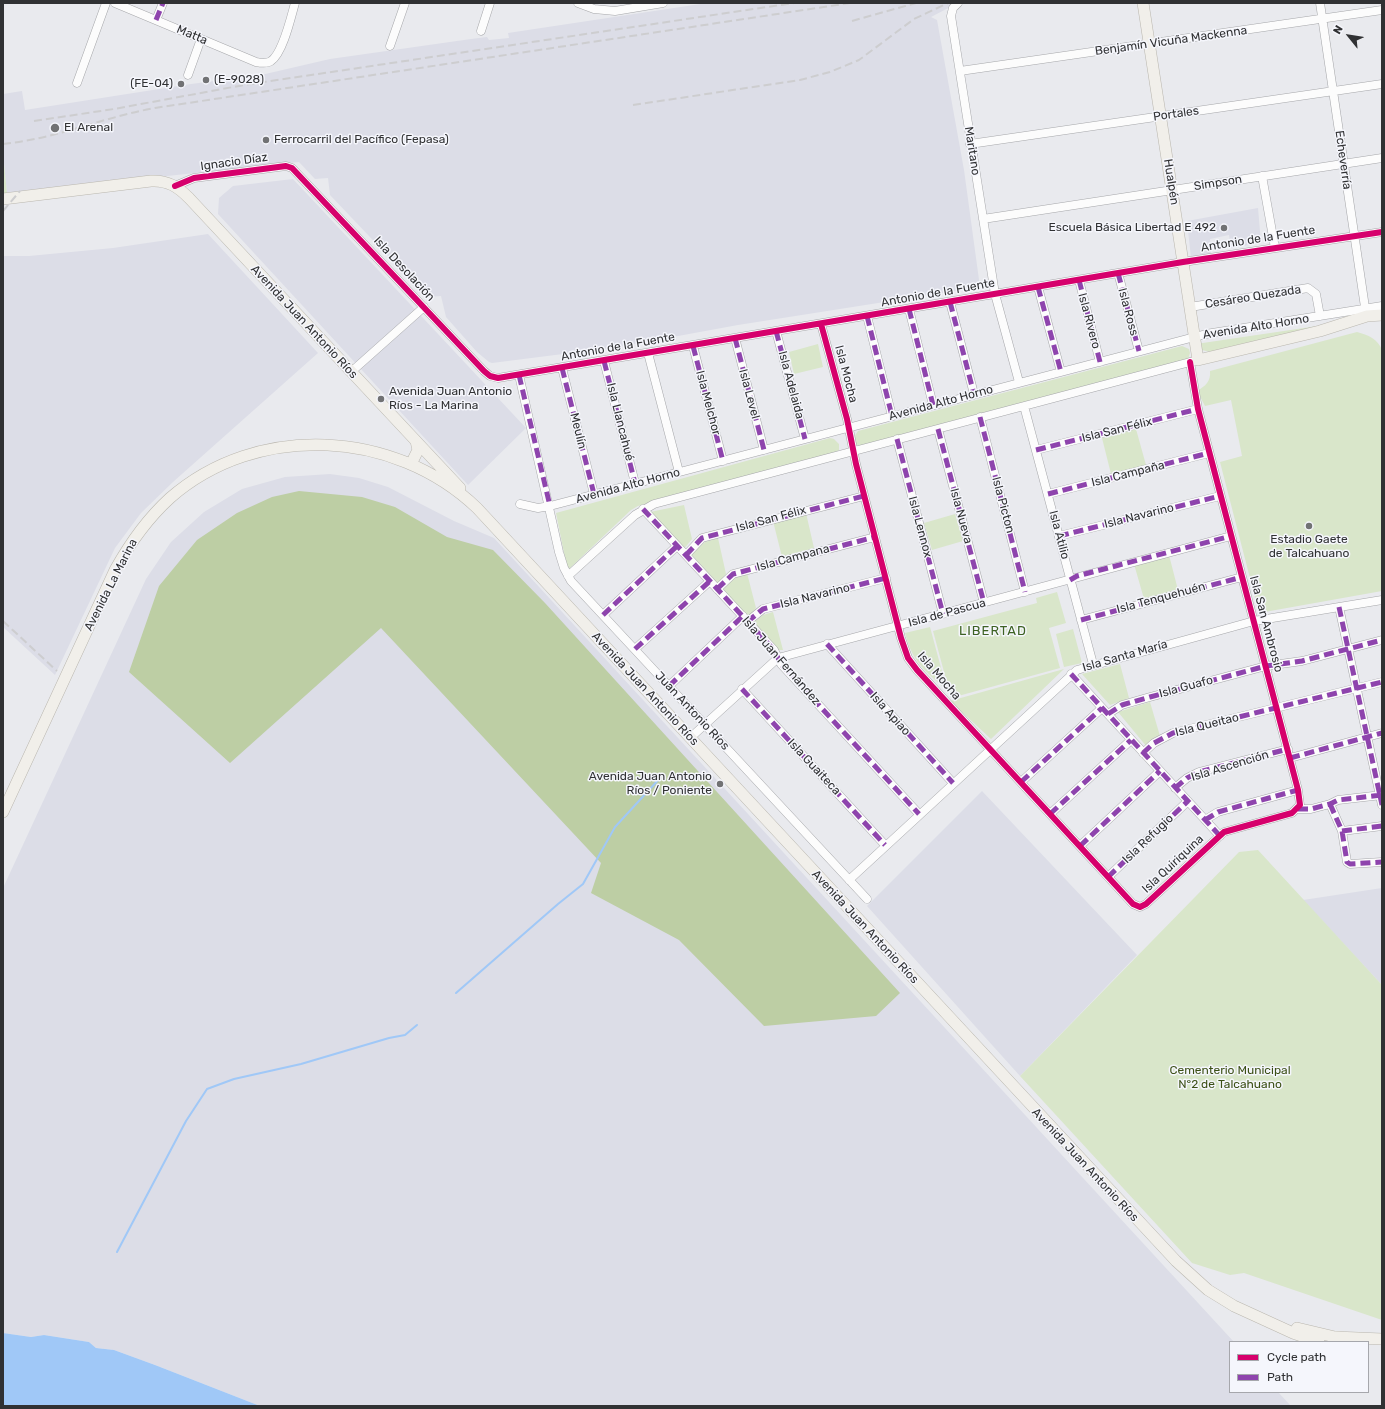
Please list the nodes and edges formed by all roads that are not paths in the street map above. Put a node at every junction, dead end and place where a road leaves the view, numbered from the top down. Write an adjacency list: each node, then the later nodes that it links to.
1 (106, 3): 21 (street)
2 (115, 3): 14 (street, Matta)
3 (163, 3): 14 (street)
4 (295, 3): 16 (street, Matta)
5 (405, 3): 18 (street)
6 (490, 3): 15 (street)
7 (578, 3): 8 (street)
8 (663, 3)
9 (1143, 3): 17 (main road, Hualpén)
10 (1320, 3): 13 (street, Echeverría)
11 (955, 5): 19 (street, Maritano)
12 (1382, 10): 13 (street, Benjamín Vicuña Mackenna)
13 (1322, 19): 17 (street, Benjamín Vicuña Mackenna); 23 (street, Echeverría)
14 (156, 20): 16 (street, Matta)
15 (481, 31)
16 (201, 39): 20 (street)
17 (1149, 44): 19 (street, Benjamín Vicuña Mackenna); 24 (main road, Hualpén)
18 (390, 46)
19 (960, 71): 25 (street, Maritano)
20 (188, 75)
21 (76, 83)
22 (1382, 84): 23 (street, Portales)
23 (1333, 91): 24 (street, Portales); 27 (street, Echeverría)
24 (1161, 117): 25 (street, Portales); 31 (main road, Hualpén)
25 (970, 144): 33 (street, Maritano)
26 (1382, 158): 27 (street, Simpson)
27 (1344, 164): 29 (street, Simpson); 35 (street, Echeverría)
28 (296, 170): 30 (street, Ignacio Díaz); 44 (street, Isla Desolación)
29 (1262, 176): 31 (street, Simpson); 36 (street)
30 (175, 186): 32 (main road); 62 (main road, Avenida Juan Antonio Ríos)
31 (1172, 190): 33 (street, Simpson); 37 (main road, Hualpén)
32 (3, 199)
33 (983, 219): 41 (street, Maritano)
34 (1382, 232): 35 (street, Antonio de la Fuente)
35 (1354, 236): 36 (street, Antonio de la Fuente); 47 (street, Echeverría)
36 (1275, 248): 37 (street, Antonio de la Fuente)
37 (1183, 262): 38 (street, Antonio de la Fuente); 45 (main road, Hualpén)
38 (1118, 273): 39 (street, Antonio de la Fuente); 56 (street, Isla Ross)
39 (1078, 280): 40 (street, Antonio de la Fuente); 60 (street, Isla Rivero)
40 (1038, 287): 41 (street, Antonio de la Fuente); 63 (street)
41 (995, 294): 42 (street, Antonio de la Fuente); 66 (street)
42 (950, 302): 46 (street, Antonio de la Fuente); 67 (street)
43 (1382, 306): 47 (street)
44 (424, 307): 62 (street); 65 (street, Isla Desolación)
45 (1190, 307): 49 (street, Cesáreo Quezada); 53 (main road, Hualpén)
46 (909, 309): 48 (street, Antonio de la Fuente); 68 (street)
47 (1366, 313): 49 (street, Avenida Alto Horno); 50 (main road, Avenida Alto Horno); 59 (main road, Avenida Alto Horno)
48 (867, 316): 51 (street, Antonio de la Fuente); 71 (street)
49 (1320, 316): 53 (street, Avenida Alto Horno)
50 (1382, 316)
51 (821, 324): 52 (street, Antonio de la Fuente); 73 (street, Isla Mocha)
52 (776, 331): 54 (street, Antonio de la Fuente); 75 (street, Isla Adelaida)
53 (1194, 337): 56 (street, Avenida Alto Horno); 59 (main road, Hualpén)
54 (735, 338): 55 (street, Antonio de la Fuente); 78 (street, Isla Level)
55 (693, 346): 57 (street, Antonio de la Fuente); 82 (street, Isla Melchor)
56 (1139, 351): 60 (street, Avenida Alto Horno)
57 (648, 353): 58 (street, Antonio de la Fuente); 84 (street)
58 (604, 361): 61 (street, Antonio de la Fuente); 85 (street, Isla Llancahué)
59 (1194, 361): 69 (street, Avenida Alto Horno); 70 (street, Isla San Ambrosio)
60 (1100, 362): 63 (street, Avenida Alto Horno)
61 (562, 368): 64 (street, Antonio de la Fuente); 86 (street, Meulín)
62 (351, 372): 77 (main road, Avenida Juan Antonio Ríos)
63 (1061, 372): 66 (street, Avenida Alto Horno)
64 (519, 375): 65 (street, Antonio de la Fuente); 91 (street)
65 (498, 378)
66 (1019, 382): 67 (street, Avenida Alto Horno)
67 (974, 394): 68 (street, Avenida Alto Horno)
68 (933, 406): 71 (street, Avenida Alto Horno)
69 (1024, 406): 72 (street, Avenida Alto Horno); 79 (street, Isla Atilio)
70 (1198, 409): 79 (street, Isla San Félix); 81 (street, Isla San Ambrosio)
71 (892, 416): 73 (street, Avenida Alto Horno)
72 (980, 418): 74 (street, Avenida Alto Horno); 105 (street, Isla Picton)
73 (848, 428): 75 (street, Avenida Alto Horno); 80 (street, Isla Mocha)
74 (938, 429): 76 (street, Avenida Alto Horno); 107 (street, Isla Nueva)
75 (805, 439): 78 (street, Avenida Alto Horno)
76 (897, 439): 80 (street, Avenida Alto Horno); 109 (street, Isla Lennox)
77 (416, 441): 83 (main road); 92 (main road, Avenida Juan Antonio Ríos)
78 (764, 450): 82 (street, Avenida Alto Horno)
79 (1036, 450): 87 (street, Isla Atilio)
80 (853, 451): 88 (street, Isla Mocha); 93 (street, Avenida Alto Horno)
81 (1209, 453): 87 (street, Isla Campaña); 89 (street, Isla San Ambrosio)
82 (723, 461): 84 (street, Avenida Alto Horno)
83 (412, 464): 92 (main road, Avenida La Marina); 149 (main road, Avenida La Marina)
84 (679, 472): 85 (street, Avenida Alto Horno)
85 (635, 484): 86 (street, Avenida Alto Horno)
86 (594, 494): 91 (street, Avenida Alto Horno)
87 (1048, 494): 94 (street, Isla Atilio)
88 (864, 496): 96 (street, Isla Mocha); 98 (street, Isla San Félix)
89 (1220, 496): 94 (street, Isla Navarino); 95 (street, Isla San Ambrosio)
90 (520, 504): 91 (street, Avenida Alto Horno)
91 (550, 506): 99 (street, Juan Antonio Ríos)
92 (477, 508): 133 (main road, Avenida Juan Antonio Ríos)
93 (643, 509): 97 (street, Isla Juan Fernández); 99 (street, Avenida Alto Horno)
94 (1059, 536): 102 (street, Isla Atilio)
95 (1231, 536): 100 (street, Isla San Ambrosio); 102 (street, Isla de Pascua)
96 (875, 537): 101 (street, Isla Mocha); 104 (street, Isla Campana)
97 (677, 546): 98 (street, Isla Juan Fernández); 110 (street)
98 (686, 555): 103 (street, Isla Juan Fernández)
99 (568, 576): 110 (street, Juan Antonio Ríos)
100 (1242, 577): 112 (street, Isla Tenquehuén); 113 (street, Isla San Ambrosio)
101 (886, 578): 111 (street, Isla Navarino); 114 (street, Isla Mocha)
102 (1070, 580): 105 (street, Isla de Pascua); 112 (street, Isla Atilio)
103 (710, 581): 104 (street, Isla Juan Fernández); 118 (street)
104 (717, 589): 111 (street, Isla Juan Fernández)
105 (1025, 592): 107 (street, Isla de Pascua)
106 (1382, 600): 108 (street, Isla Santa María)
107 (984, 603): 109 (street, Isla de Pascua)
108 (1339, 607): 113 (street, Isla Santa María); 117 (street)
109 (942, 614): 114 (street, Isla de Pascua)
110 (602, 615): 118 (street, Juan Antonio Ríos)
111 (745, 619): 119 (street, Isla Juan Fernández); 124 (street, Isla Navarino)
112 (1081, 620): 120 (street, Isla Atilio)
113 (1254, 621): 120 (street, Isla Santa María); 121 (street, Isla San Ambrosio)
114 (898, 626): 116 (street, Isla de Pascua); 135 (street, Isla Mocha)
115 (1382, 640): 117 (street, Isla Guafo)
116 (827, 644): 119 (street, Isla de Pascua); 141 (street, Isla Apiao)
117 (1348, 648): 121 (street, Isla Guafo); 125 (street)
118 (634, 649): 124 (street, Juan Antonio Ríos)
119 (778, 658): 126 (street, Isla de Pascua); 150 (street, Isla Juan Fernández)
120 (1093, 664): 122 (street, Isla Santa María)
121 (1266, 666): 127 (street, Isla San Ambrosio); 129 (street, Isla Guafo)
122 (1071, 674): 128 (street); 135 (street, Isla Santa María)
123 (1382, 682): 125 (street, Isla Queitao)
124 (669, 686): 130 (street, Juan Antonio Ríos)
125 (1357, 687): 127 (street, Isla Queitao); 132 (street)
126 (742, 690): 130 (street, Isla de Pascua); 156 (street, Isla Guaiteca)
127 (1277, 707): 136 (street, Isla San Ambrosio); 137 (street, Isla Queitao)
128 (1102, 708): 129 (street); 140 (street)
129 (1108, 714): 134 (street)
130 (704, 724): 133 (street, Isla de Pascua); 160 (street, Juan Antonio Ríos)
131 (1382, 733): 132 (street)
132 (1368, 736): 138 (street); 144 (street)
133 (690, 738): 163 (main road, Avenida Juan Antonio Ríos)
134 (1131, 740): 137 (street); 151 (street)
135 (990, 749): 140 (street, Isla Mocha); 141 (street, Isla Santa María)
136 (1288, 749): 138 (street, Isla San Ambrosio); 142 (street, Isla Ascención)
137 (1143, 753): 139 (street)
138 (1290, 758): 143 (street, Isla San Ambrosio)
139 (1160, 771): 142 (street); 157 (street)
140 (1021, 782): 151 (street, Isla Mocha)
141 (953, 783): 150 (street, Isla Santa María)
142 (1175, 788): 145 (street)
143 (1298, 790): 148 (street, Isla San Ambrosio); 152 (street, Isla Quiriquina)
144 (1381, 795): 146 (street); 147 (street)
145 (1188, 801): 152 (street); 159 (street, Isla Refugio)
146 (1330, 804): 148 (street); 154 (street)
147 (1382, 805)
148 (1298, 809): 155 (street)
149 (3, 812)
150 (919, 814): 156 (street, Isla Santa María)
151 (1050, 814): 157 (street, Isla Mocha)
152 (1205, 820): 155 (street)
153 (1382, 826): 154 (street)
154 (1342, 831): 158 (street)
155 (1220, 836): 162 (street, Isla Quiriquina)
156 (885, 845): 160 (street, Isla Santa María)
157 (1080, 846): 159 (street, Isla Mocha)
158 (1382, 862)
159 (1108, 877): 162 (street, Isla Mocha)
160 (849, 880): 161 (street, Juan Antonio Ríos)
161 (867, 899)
162 (1140, 907)
163 (1271, 1322): 164 (main road, Avenida Juan Antonio Ríos); 165 (main road, Avenida Juan Antonio Ríos)
164 (1382, 1339)
165 (1316, 1341)
166 (1382, 1345): 167 (main road)
167 (1369, 1346)

